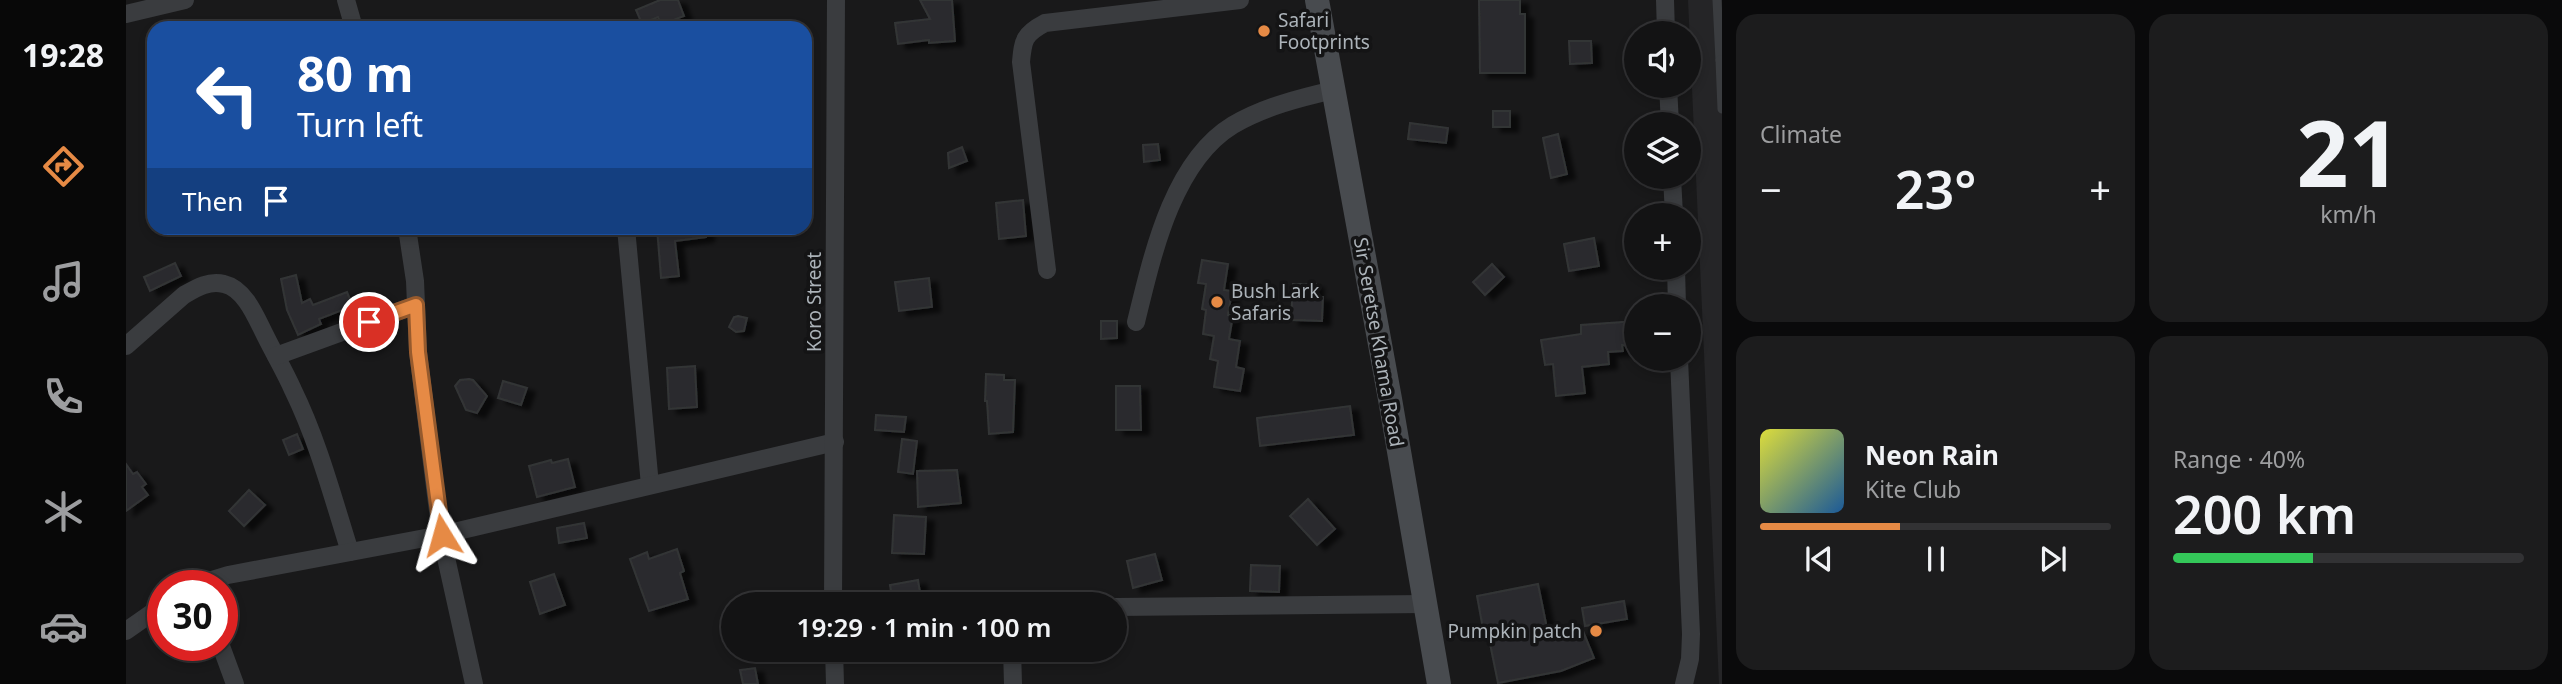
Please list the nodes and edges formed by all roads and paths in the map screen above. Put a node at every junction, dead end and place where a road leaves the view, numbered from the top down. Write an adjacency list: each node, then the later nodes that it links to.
1 (184, 0): 8 (street)
2 (346, 0): 9 (street)
3 (836, 0): 22 (street, Koro Street)
4 (1240, 0): 16 (street)
5 (1317, 0): 12 (main road, Sir Seretse Khama Road)
6 (1665, 0): 10 (street)
7 (1717, 0): 11 (lane)
8 (126, 14)
9 (352, 21)
10 (1666, 21)
11 (1721, 60): 13 (lane)
12 (1334, 90): 18 (street); 28 (main road, Sir Seretse Khama Road)
13 (1722, 109)
14 (408, 235): 17 (street)
15 (627, 235): 23 (street)
16 (1047, 270)
17 (416, 305): 20 (street); 24 (street)
18 (1136, 322)
19 (126, 346): 20 (street)
20 (276, 356): 25 (street)
21 (1680, 371): 40 (street)
22 (835, 442): 23 (street); 27 (street, Koro Street)
23 (650, 485): 24 (street)
24 (442, 535): 25 (street); 36 (street)
25 (350, 552): 26 (street)
26 (238, 573)
27 (833, 592)
28 (1425, 604): 29 (street); 39 (main road, Sir Seretse Khama Road)
29 (1127, 607)
30 (147, 616): 31 (street)
31 (126, 631)
32 (227, 661): 35 (street)
33 (834, 662): 37 (street)
34 (1012, 662): 38 (street)
35 (235, 684)
36 (474, 684)
37 (835, 684)
38 (1013, 684)
39 (1439, 684)
40 (1685, 684)

